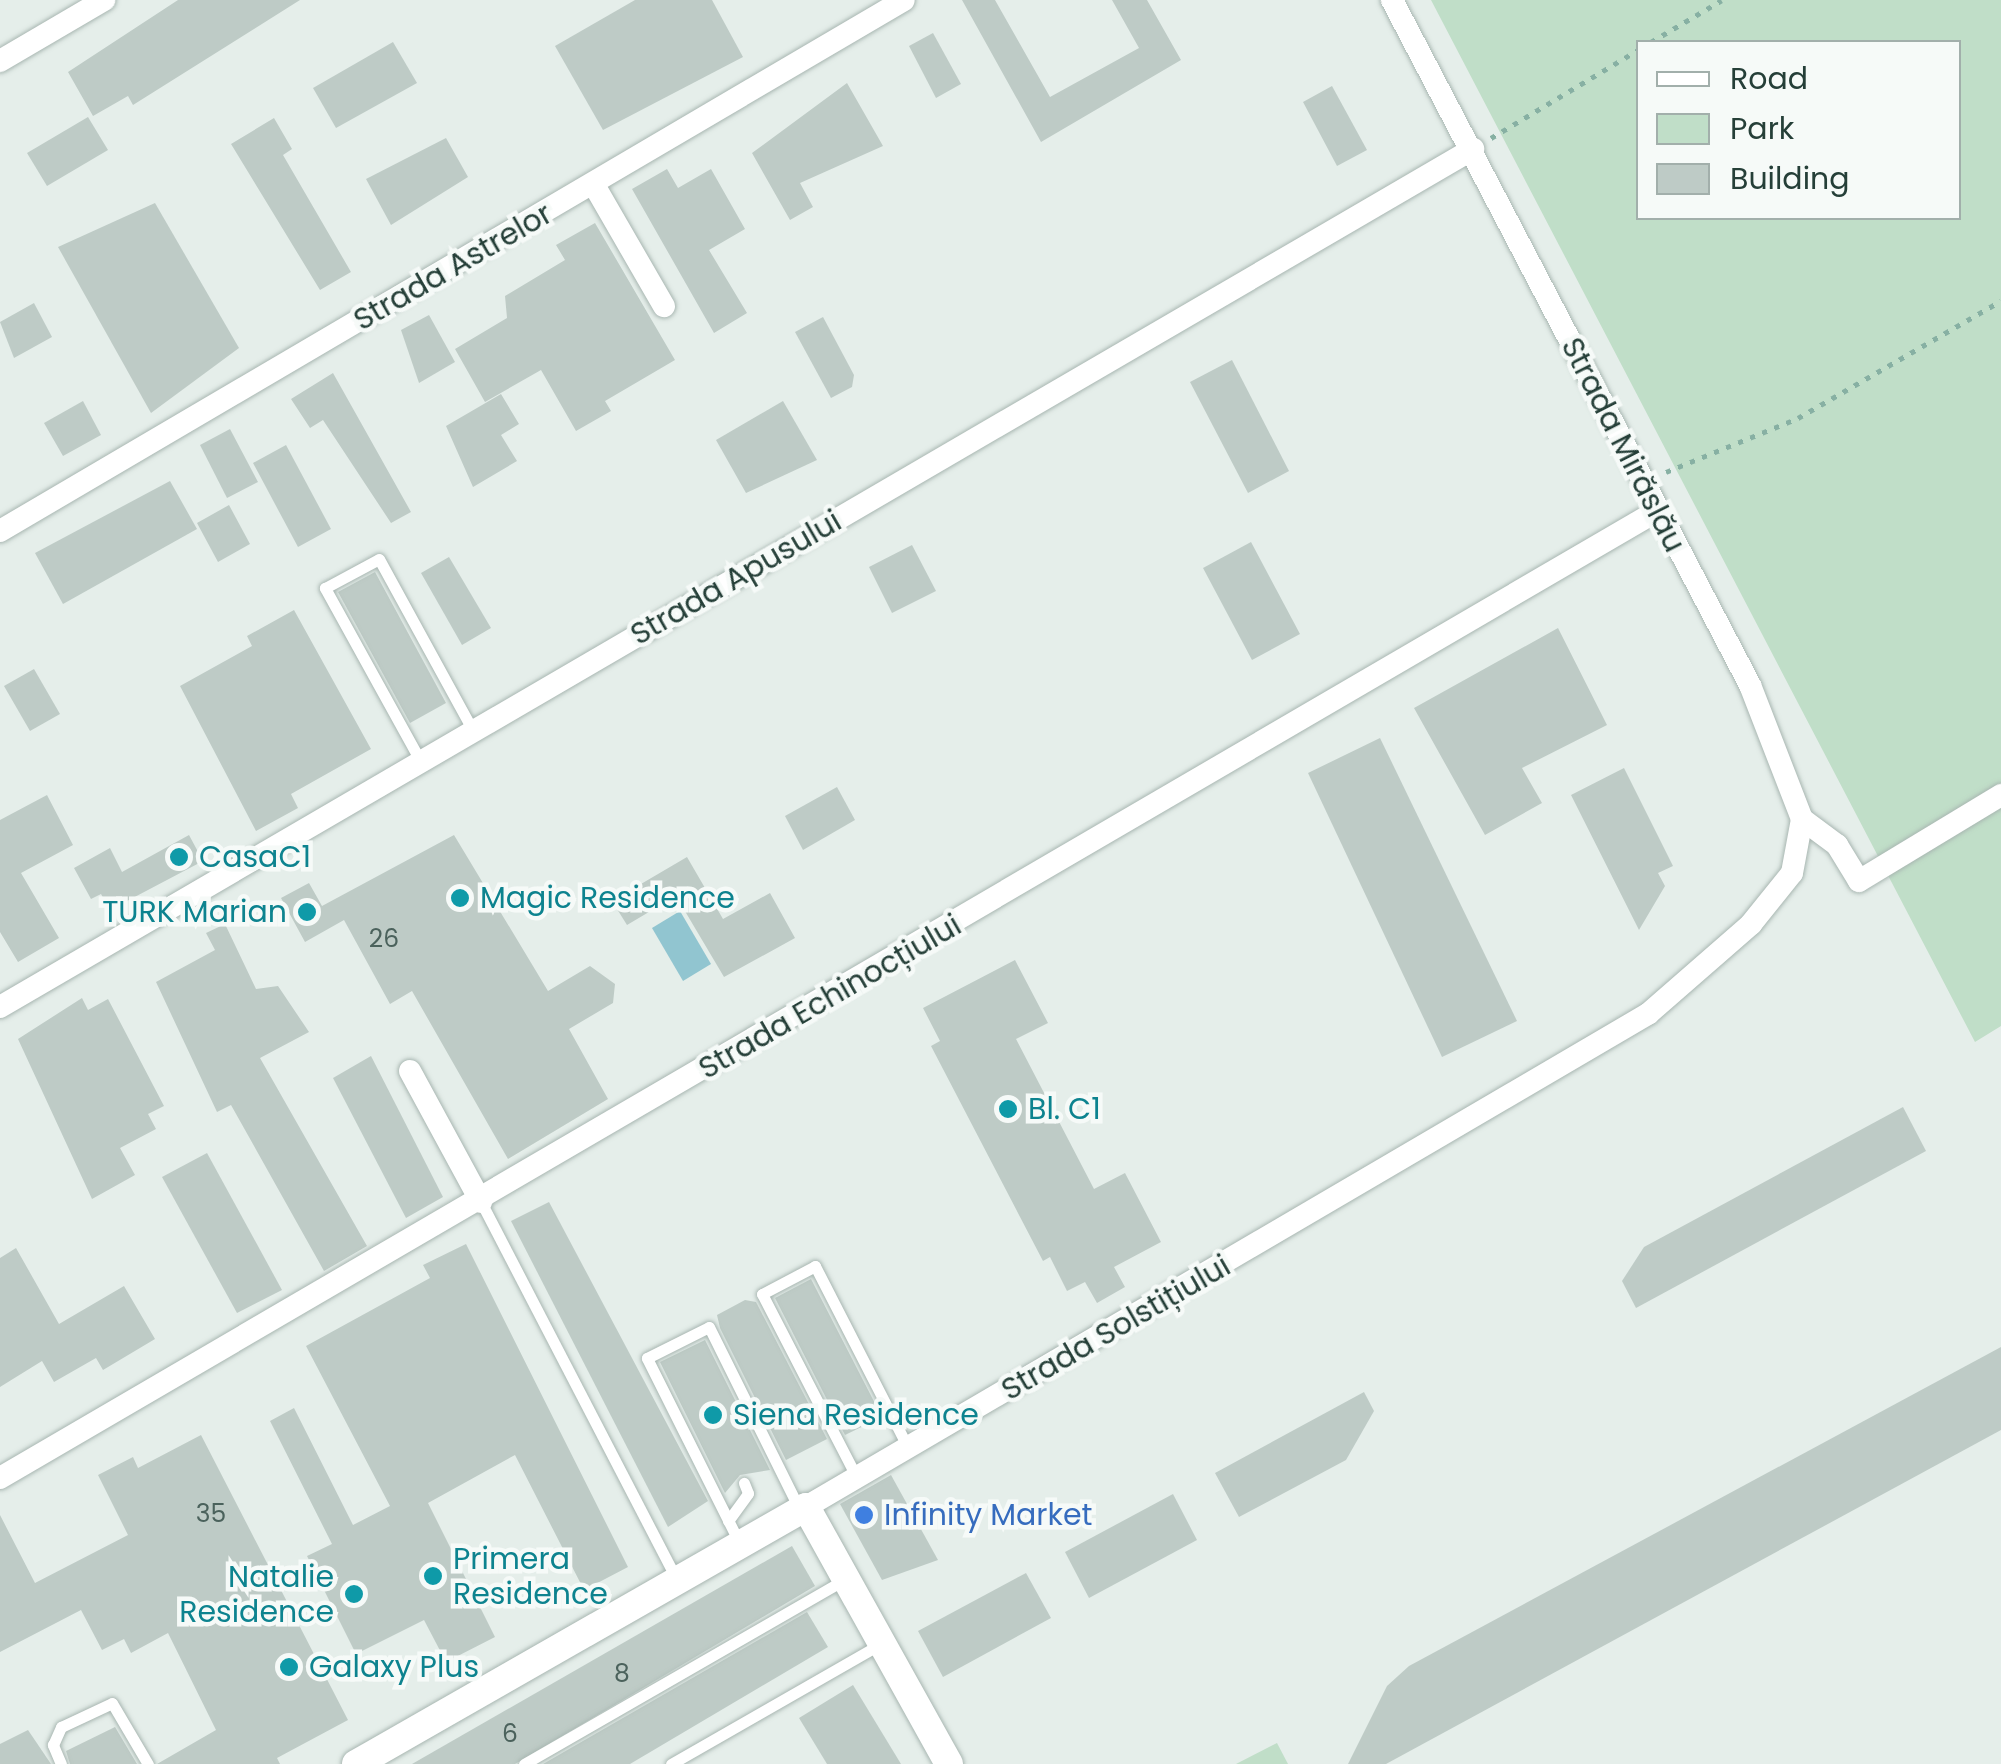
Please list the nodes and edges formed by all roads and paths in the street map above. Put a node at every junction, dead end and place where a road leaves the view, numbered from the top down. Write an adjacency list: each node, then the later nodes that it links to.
1 (104, 0): 7 (street)
2 (904, 0): 9 (street, Strada Astrelor)
3 (1392, 0): 8 (street, Strada Mirăslău)
4 (1722, 0): 5 (path)
5 (1653, 40)
6 (1636, 51): 8 (path)
7 (0, 61)
8 (1473, 149): 12 (street, Strada Mirăslău); 15 (street, Strada Apusului)
9 (594, 184): 11 (street); 14 (street, Strada Astrelor)
10 (2001, 301): 12 (path)
11 (664, 306)
12 (1641, 482): 13 (street, Strada Mirăslău)
13 (1656, 511): 18 (street, Strada Mirăslău); 21 (street, Strada Echinocțiului)
14 (0, 531)
15 (474, 731): 16 (street, Strada Apusului); 16 (lane)
16 (420, 762): 19 (street, Strada Apusului)
17 (2001, 795): 18 (street)
18 (1802, 819): 22 (street, Strada Solstițiului)
19 (0, 1007)
20 (410, 1071): 21 (street)
21 (481, 1202): 23 (street, Strada Echinocțiului); 29 (lane)
22 (908, 1448): 24 (street, Strada Solstițiului); 24 (lane)
23 (0, 1478)
24 (857, 1478): 26 (street, Strada Solstițiului)
25 (744, 1483): 27 (lane)
26 (803, 1509): 27 (street, Strada Solstițiului); 27 (lane); 28 (street)
27 (734, 1532): 29 (street, Strada Solstițiului)
28 (846, 1579): 30 (street); 34 (lane)
29 (677, 1580): 33 (street, Strada Solstițiului)
30 (882, 1644): 35 (lane); 36 (street)
31 (61, 1764): 32 (lane)
32 (148, 1764)
33 (356, 1764)
34 (524, 1764)
35 (671, 1764)
36 (948, 1764)

